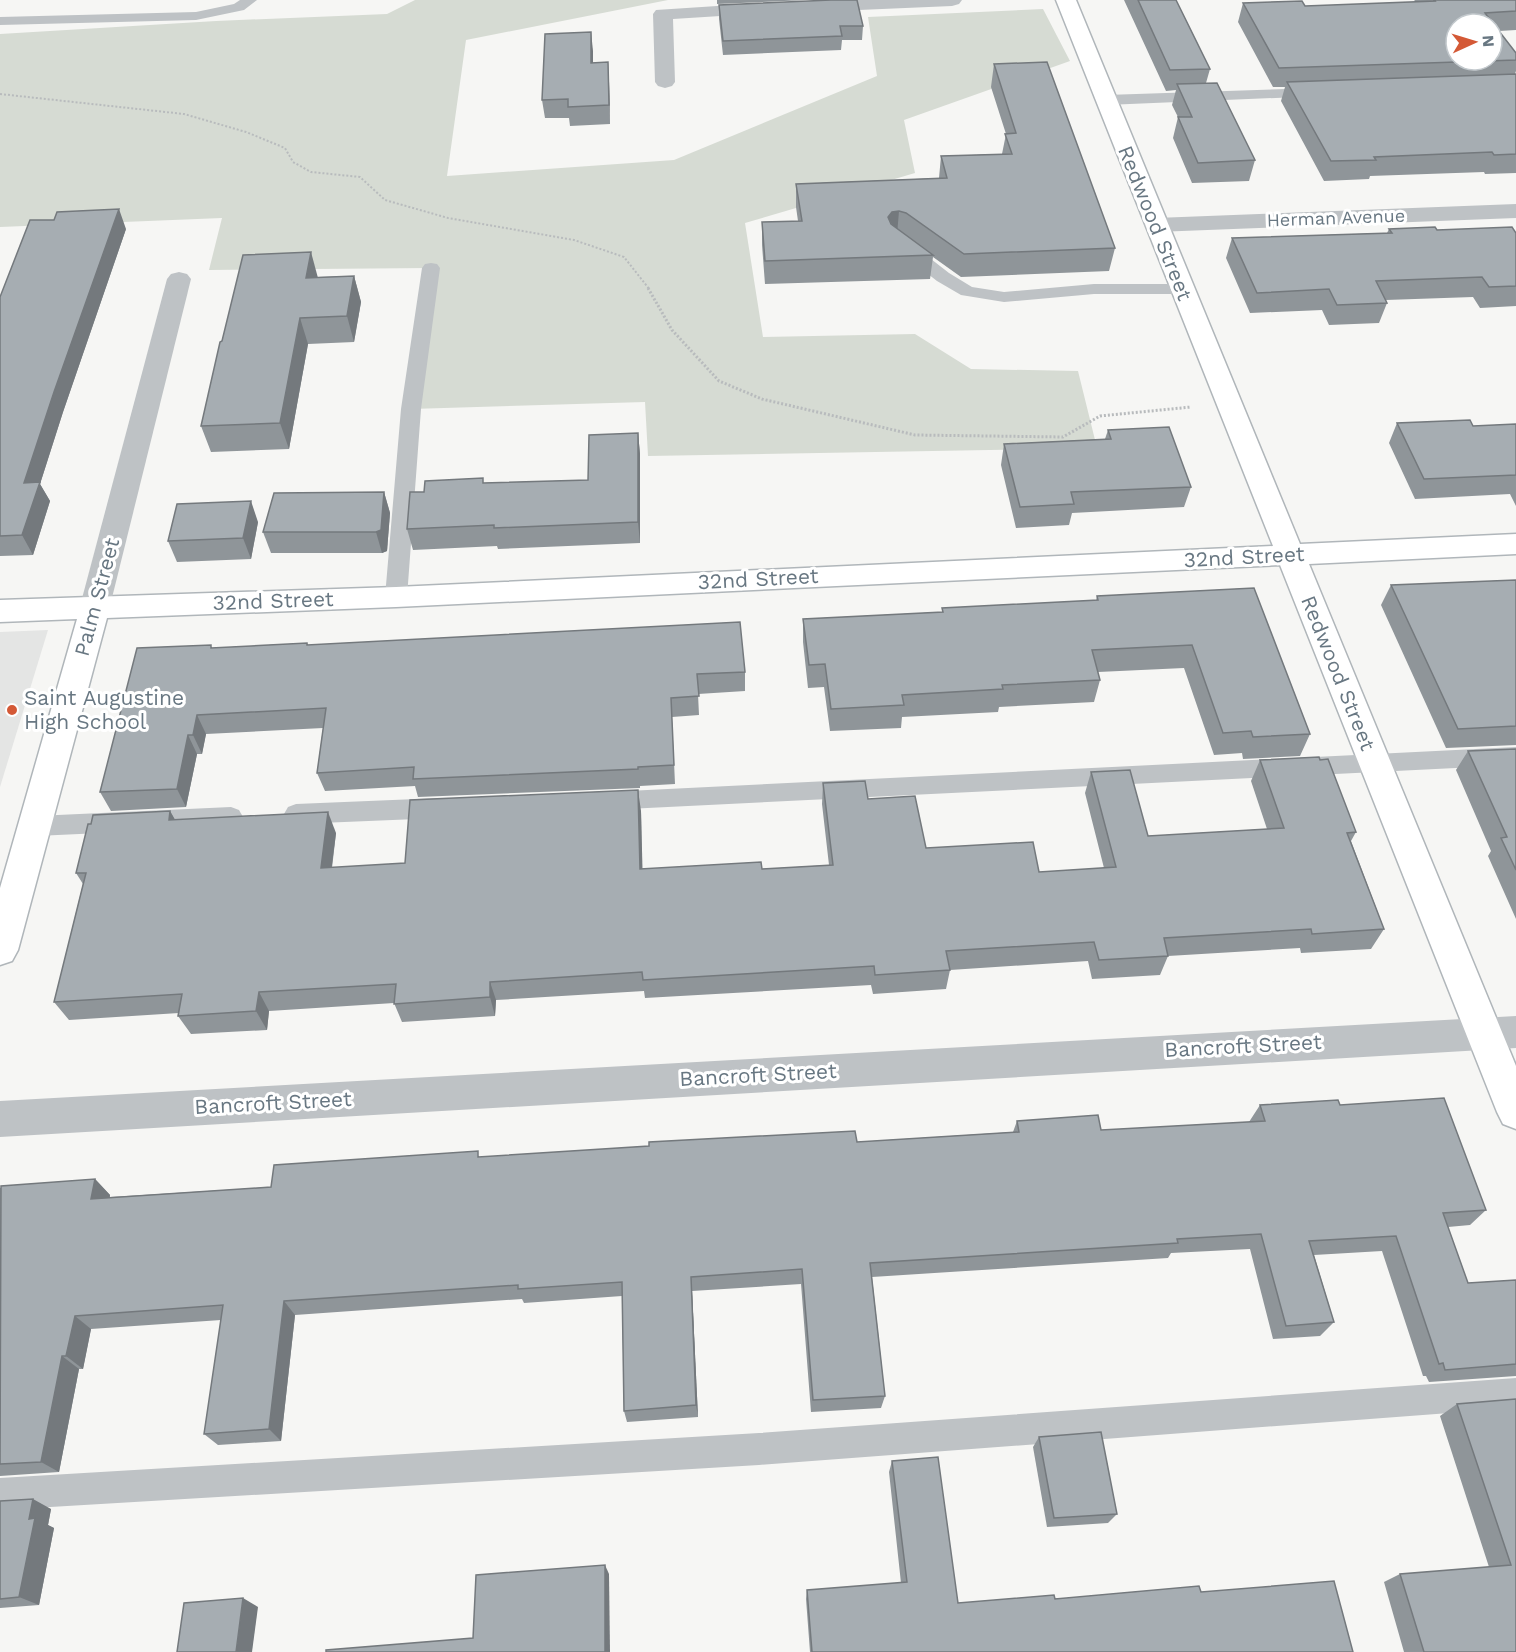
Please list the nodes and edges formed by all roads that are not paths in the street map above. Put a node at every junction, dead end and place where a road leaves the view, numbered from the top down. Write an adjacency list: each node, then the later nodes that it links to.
1 (250, 0): 5 (lane)
2 (951, 0): 4 (street)
3 (1066, 0): 8 (street, Redwood Street)
4 (861, 2): 6 (street)
5 (0, 21)
6 (665, 82)
7 (1329, 92): 8 (lane)
8 (1106, 100): 10 (street, Redwood Street)
9 (1516, 211): 10 (street, Herman Avenue)
10 (1156, 225): 14 (street, Redwood Street)
11 (897, 242): 14 (lane)
12 (431, 268): 17 (lane)
13 (179, 279): 18 (street, Palm Street)
14 (1181, 289): 16 (street, Redwood Street)
15 (1516, 544): 16 (street, 32nd Street)
16 (1290, 554): 17 (street, 32nd Street); 21 (street, Redwood Street)
17 (396, 597): 18 (street, 32nd Street)
18 (95, 606): 19 (street, 32nd Street); 26 (street, Palm Street)
19 (0, 611)
20 (1516, 756): 21 (lane)
21 (1375, 764): 22 (lane); 28 (street, Redwood Street)
22 (586, 801)
23 (467, 807): 24 (lane)
24 (275, 815)
25 (251, 816): 26 (lane)
26 (36, 826): 27 (street, Palm Street)
27 (0, 950)
28 (1500, 1033): 29 (street, Redwood Street); 30 (street, Bancroft Street)
29 (1516, 1112)
30 (0, 1119)
31 (1516, 1393): 32 (lane)
32 (0, 1494)

